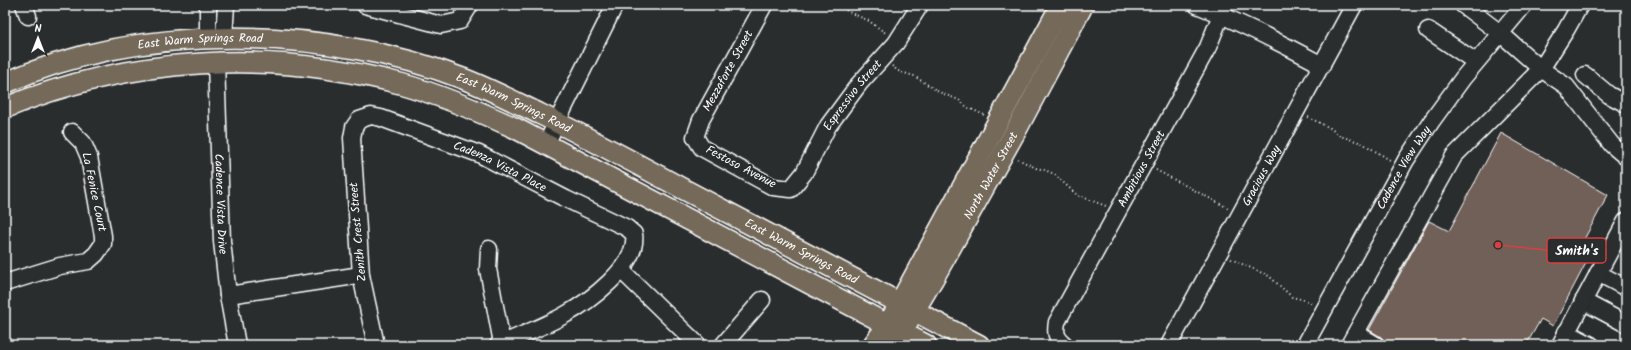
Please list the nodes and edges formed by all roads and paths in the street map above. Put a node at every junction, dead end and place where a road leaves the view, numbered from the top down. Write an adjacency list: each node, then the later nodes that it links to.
1 (208, 5): 19 (street)
2 (226, 5): 19 (street)
3 (365, 5): 4 (street)
4 (470, 5)
5 (615, 5): 35 (street)
6 (764, 5): 37 (street, Mezzaforte Street)
7 (840, 5): 20 (path)
8 (920, 5): 20 (street, Espressivo Street)
9 (1061, 5): 34 (main road, North Water Street)
10 (1083, 5): 39 (main road, North Water Street)
11 (1197, 5): 16 (street)
12 (1354, 5): 25 (street, Gracious Way)
13 (1463, 5): 18 (street)
14 (1524, 5): 18 (street, Cadence View Way)
15 (1580, 5): 26 (street)
16 (1223, 10): 25 (street); 41 (street, Ambitious Street)
17 (1428, 30): 24 (street)
18 (1500, 33): 24 (street, Cadence View Way); 26 (street)
19 (216, 38): 21 (main road, East Warm Springs Road); 27 (main road); 29 (main road, East Warm Springs Road)
20 (899, 39): 22 (street, Espressivo Street)
21 (325, 43): 23 (main road); 35 (main road, East Warm Springs Road)
22 (881, 60): 34 (path); 43 (street, Espressivo Street)
23 (216, 62): 27 (main road, East Warm Springs Road); 38 (main road, East Warm Springs Road); 55 (street, Cadence Vista Drive)
24 (1476, 62): 42 (street, Cadence View Way)
25 (1322, 65): 32 (street, Gracious Way)
26 (1541, 69): 40 (street); 62 (street)
27 (138, 70): 31 (main road, East Warm Springs Road)
28 (1585, 74): 30 (street)
29 (5, 83)
30 (1626, 104)
31 (5, 108)
32 (1297, 111): 42 (path); 45 (street, Gracious Way)
33 (359, 120): 50 (street, Cadenza Vista Place); 52 (street, Zenith Crest Street)
34 (998, 121): 58 (main road, North Water Street)
35 (556, 122): 38 (street); 58 (main road, East Warm Springs Road)
36 (72, 132): 53 (street, La Fenice Court)
37 (695, 137): 43 (street, Festoso Avenue)
38 (546, 144): 61 (main road, East Warm Springs Road)
39 (1005, 151): 44 (path); 58 (main road, North Water Street)
40 (1626, 157)
41 (1144, 164): 44 (street, Ambitious Street); 45 (path)
42 (1402, 167): 59 (street, Cadence View Way)
43 (791, 189)
44 (1117, 213): 72 (street, Ambitious Street)
45 (1240, 215): 49 (street, Gracious Way)
46 (1626, 221): 47 (street)
47 (1621, 241): 51 (street)
48 (489, 249): 64 (street)
49 (1219, 253): 59 (path); 73 (street, Gracious Way)
50 (621, 270): 64 (street); 67 (street)
51 (1598, 273): 54 (street); 57 (street)
52 (361, 274): 55 (street); 66 (street, Zenith Crest Street)
53 (5, 283)
54 (1626, 288)
55 (228, 295): 65 (street, Cadence Vista Drive)
56 (762, 300): 68 (street)
57 (1583, 301): 60 (street); 63 (street)
58 (908, 307): 61 (main road, North Water Street); 71 (main road, East Warm Springs Road)
59 (1324, 310): 74 (street, Cadence View Way)
60 (1626, 324)
61 (895, 334): 69 (main road, North Water Street); 70 (main road, East Warm Springs Road)
62 (1353, 339): 75 (street)
63 (1563, 339): 76 (street)
64 (500, 344)
65 (237, 345)
66 (376, 345)
67 (698, 345)
68 (723, 345)
69 (873, 345)
70 (926, 345)
71 (979, 345)
72 (1065, 345)
73 (1169, 345)
74 (1305, 345)
75 (1376, 345)
76 (1591, 345)

